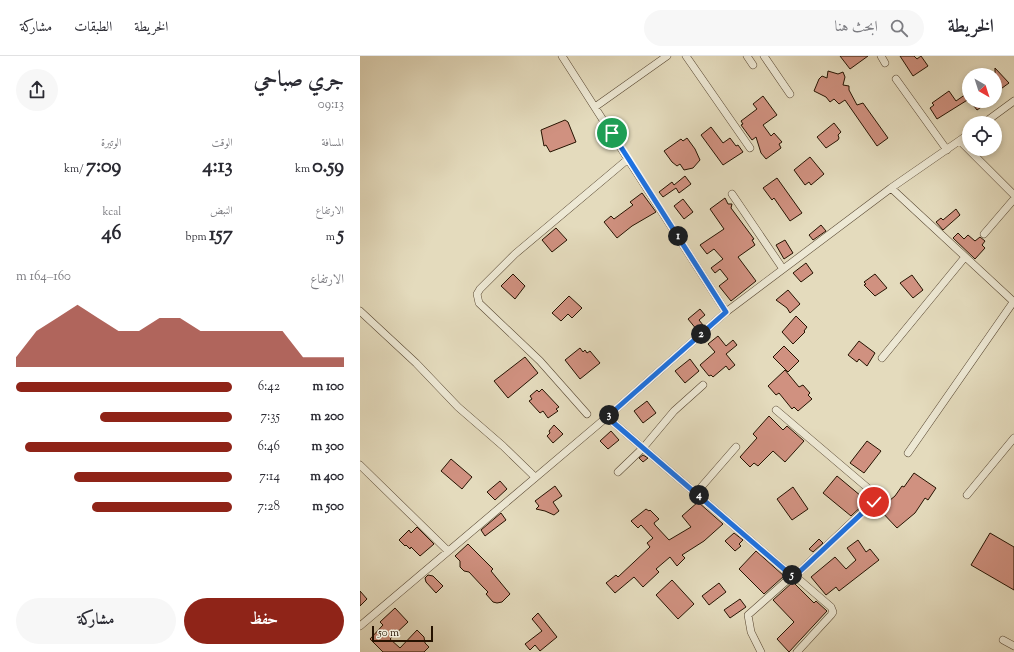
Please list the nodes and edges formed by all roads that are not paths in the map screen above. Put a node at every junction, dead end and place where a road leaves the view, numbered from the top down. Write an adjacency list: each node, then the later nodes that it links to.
1 (562, 56): 12 (street)
2 (667, 56): 12 (street)
3 (686, 56): 15 (street)
4 (747, 56): 8 (street)
5 (764, 56): 10 (street)
6 (880, 56): 7 (street)
7 (886, 63)
8 (753, 65)
9 (896, 79): 16 (street)
10 (790, 94)
11 (1014, 101): 13 (street)
12 (595, 107): 17 (street)
13 (994, 116)
14 (960, 141): 16 (street); 20 (street)
15 (750, 148)
16 (947, 150): 18 (street)
17 (628, 159): 27 (street); 31 (street)
18 (891, 188): 23 (street); 24 (street)
19 (732, 194): 24 (street)
20 (1014, 195)
21 (1014, 199): 22 (street)
22 (984, 234)
23 (965, 257): 25 (street); 28 (street)
24 (783, 269): 27 (street)
25 (1014, 302): 36 (street)
26 (360, 311): 39 (street)
27 (726, 312): 32 (street)
28 (882, 358)
29 (704, 385): 35 (street)
30 (776, 410): 43 (street)
31 (587, 414)
32 (607, 417): 35 (street); 39 (street)
33 (1014, 438): 41 (street)
34 (736, 447): 40 (street)
35 (644, 448): 38 (street); 40 (street)
36 (908, 452)
37 (361, 466): 42 (street)
38 (618, 472)
39 (535, 477): 42 (street)
40 (696, 493): 43 (street)
41 (967, 495)
42 (448, 551): 44 (street)
43 (794, 576): 47 (street); 48 (street)
44 (360, 626)
45 (1003, 640): 46 (street)
46 (1014, 646)
47 (761, 652)
48 (797, 652)

